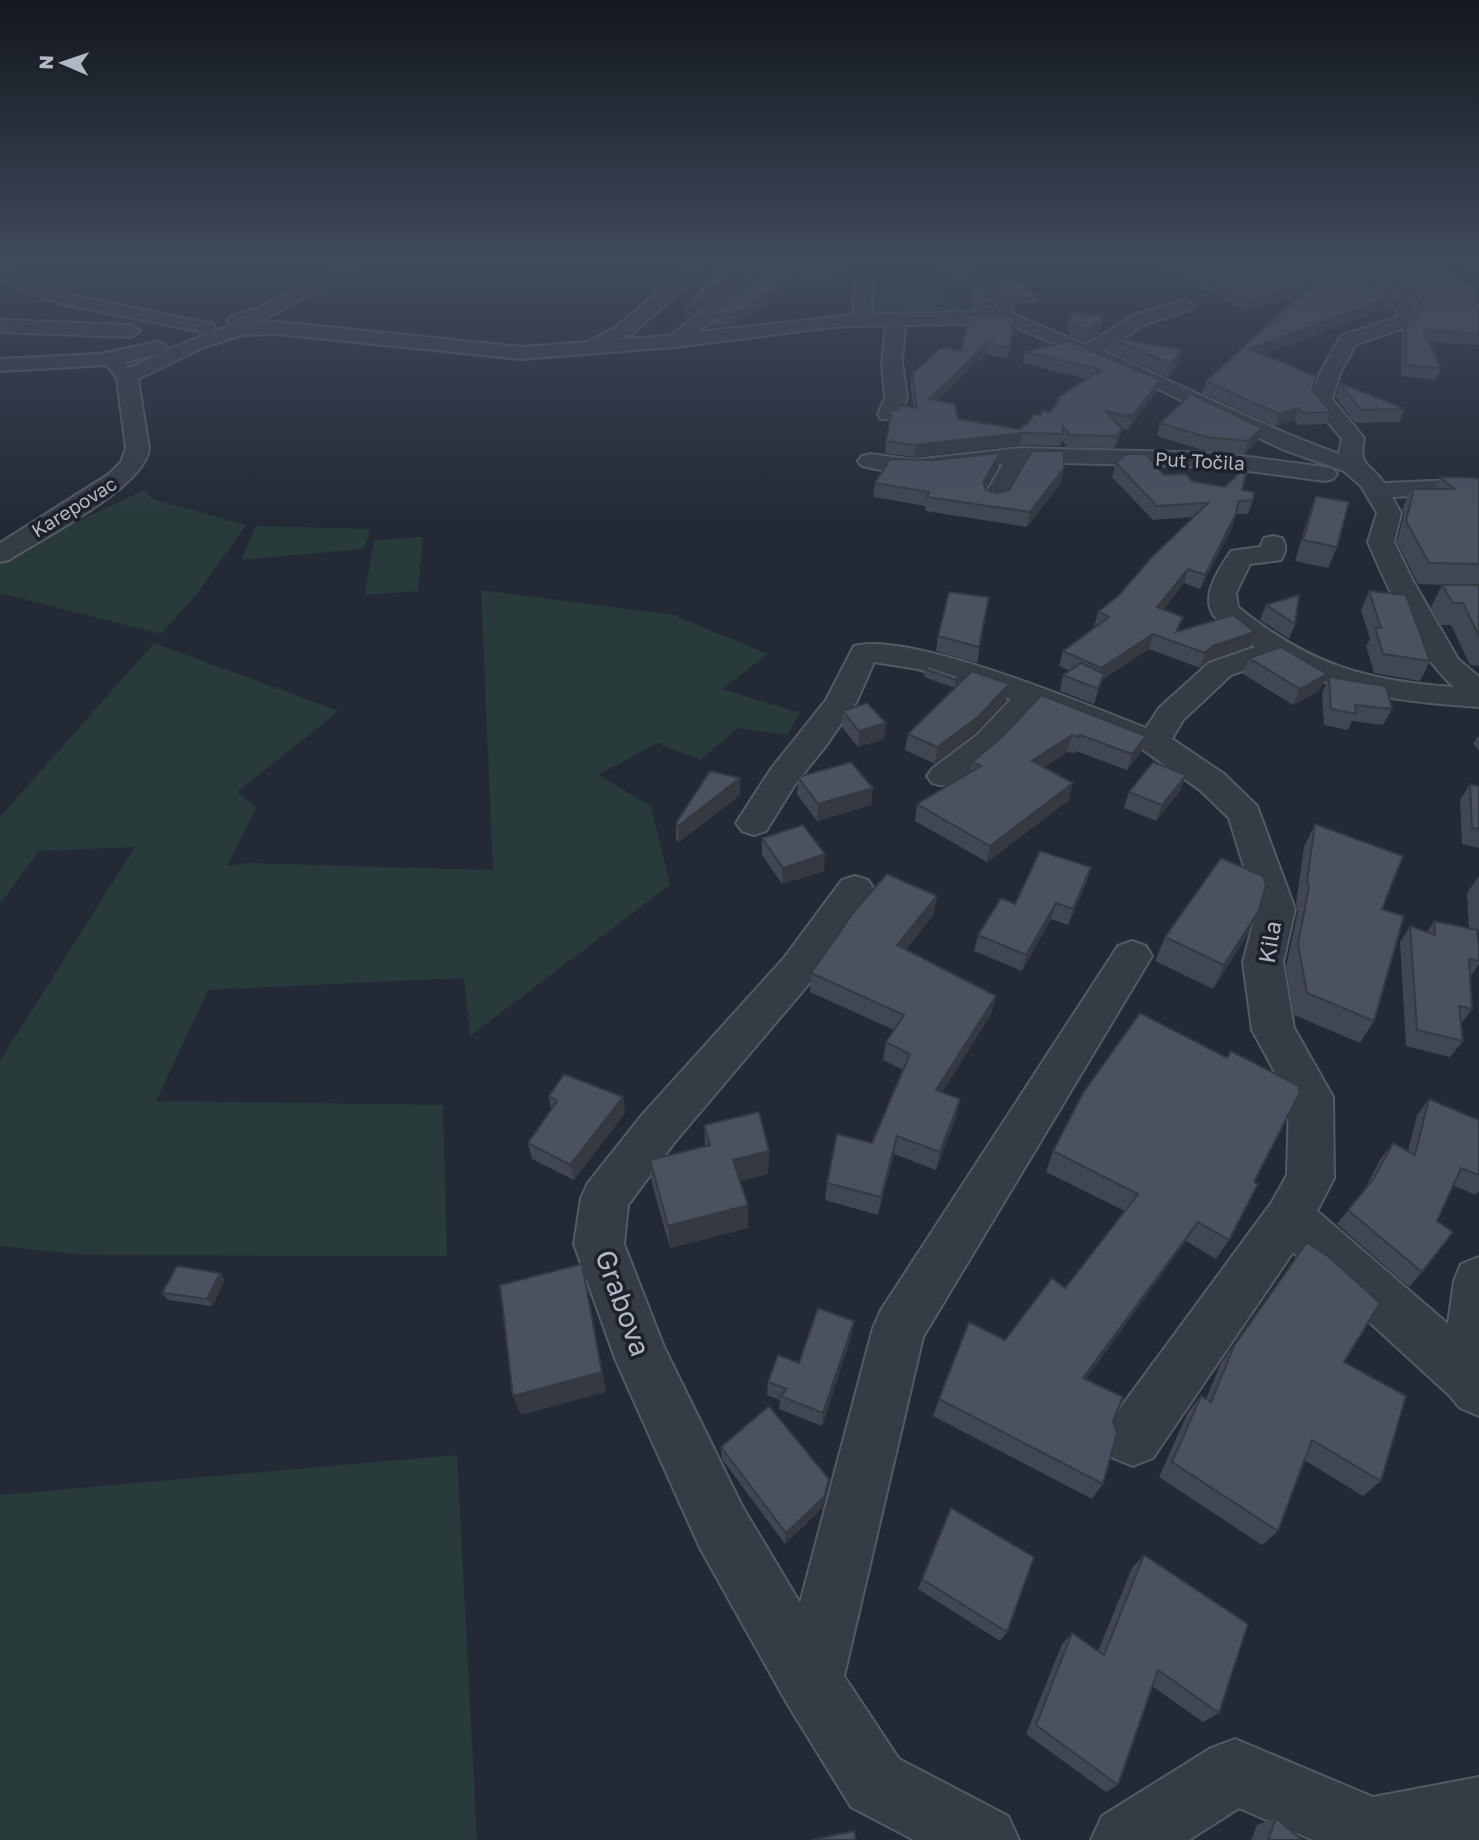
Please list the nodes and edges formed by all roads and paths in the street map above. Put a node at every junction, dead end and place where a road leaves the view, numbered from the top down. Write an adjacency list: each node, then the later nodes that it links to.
1 (151, 349): 11 (street)
2 (185, 349): 11 (street)
3 (483, 349): 4 (street)
4 (585, 349)
5 (893, 349): 13 (street)
6 (1080, 349): 9 (street)
7 (1092, 349): 9 (street)
8 (1344, 349): 16 (street)
9 (1087, 352): 16 (street)
10 (0, 365): 11 (street)
11 (120, 369): 12 (street); 20 (street, Karepovac)
12 (0, 376)
13 (889, 414)
14 (1020, 455): 15 (street, Put Točila); 16 (street, Put Točila); 18 (street)
15 (870, 461)
16 (1363, 477): 17 (street, Put Točila); 22 (street)
17 (1476, 489)
18 (995, 498)
19 (1273, 544): 21 (street)
20 (0, 554)
21 (1278, 649): 24 (street); 25 (street)
22 (1467, 673): 24 (street)
23 (1032, 695): 25 (street, Kila); 26 (street); 27 (street, Kila)
24 (1479, 695)
25 (1154, 742): 30 (street, Kila)
26 (944, 776)
27 (754, 823)
28 (855, 889): 34 (street, Grabova)
29 (1132, 957): 34 (street)
30 (1289, 1217): 32 (street); 33 (street, Kila)
31 (1479, 1281): 32 (street)
32 (1474, 1382)
33 (1133, 1438)
34 (811, 1682): 37 (street, Grabova)
35 (1479, 1811): 36 (street)
36 (1377, 1835): 38 (street)
37 (984, 1840)
38 (1126, 1840)

